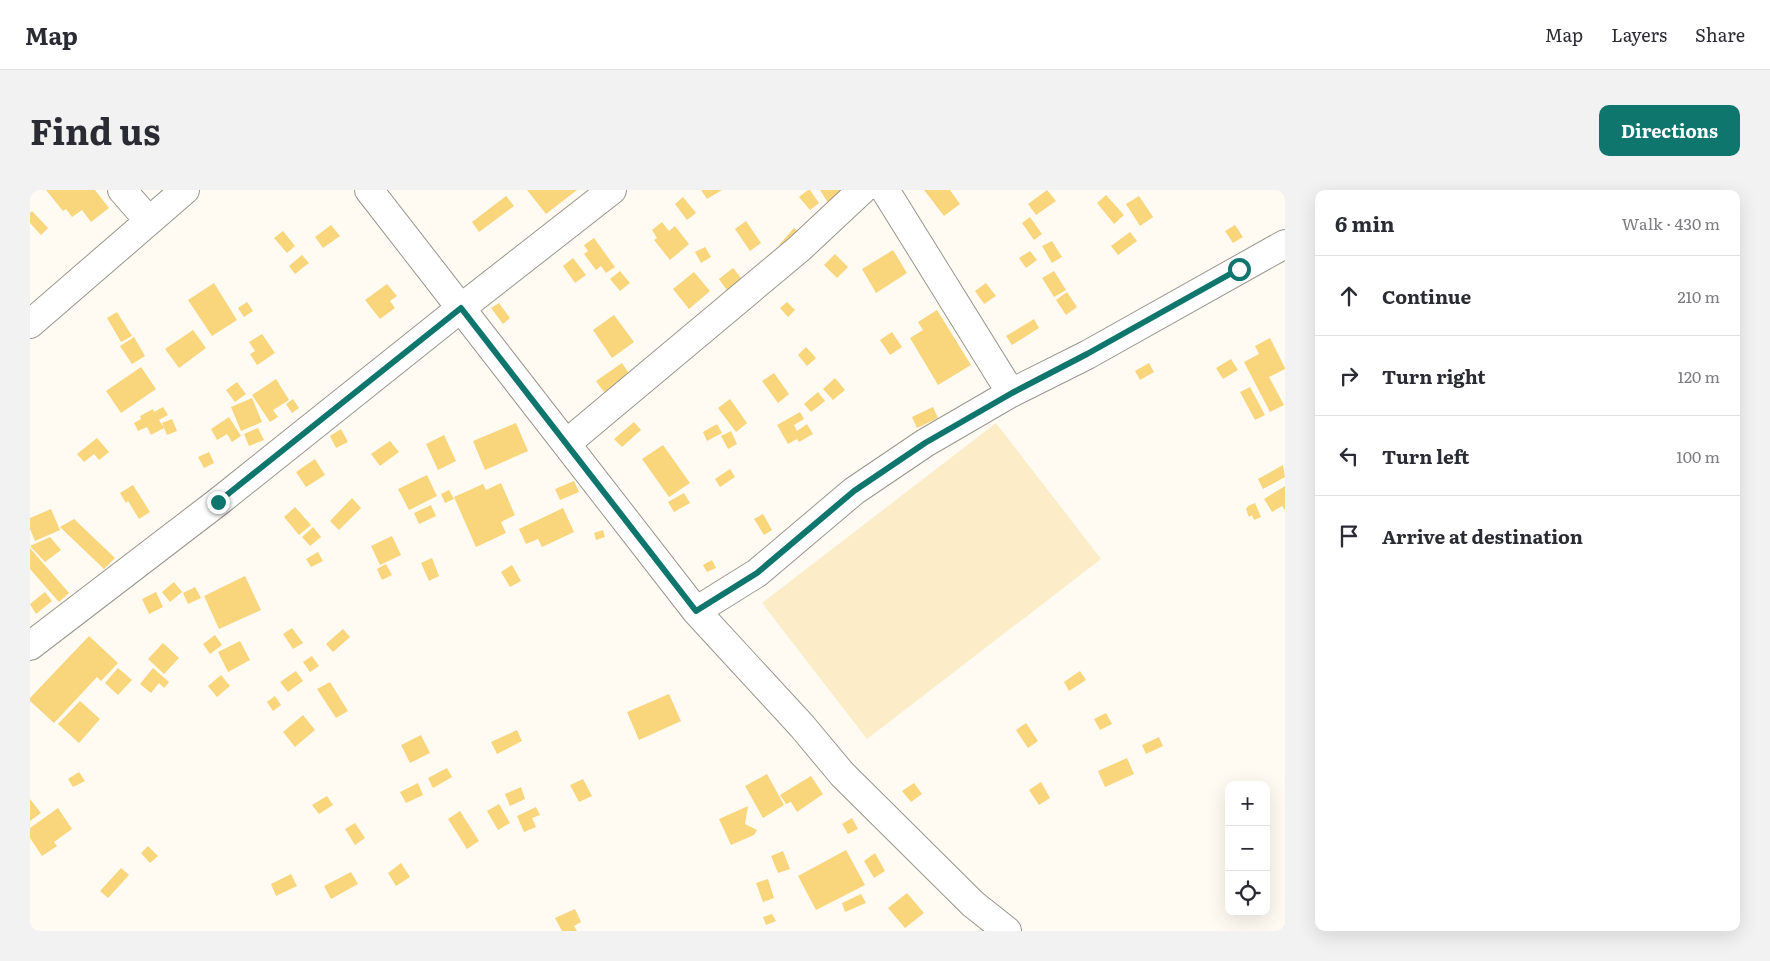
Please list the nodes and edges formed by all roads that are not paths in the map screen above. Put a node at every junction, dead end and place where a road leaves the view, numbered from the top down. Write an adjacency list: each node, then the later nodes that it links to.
1 (122, 190): 7 (street)
2 (185, 190): 7 (street)
3 (370, 190): 9 (street)
4 (612, 190): 9 (street)
5 (862, 190): 12 (street)
6 (884, 190): 11 (street)
7 (149, 221): 10 (street)
8 (1285, 244): 11 (street)
9 (461, 308): 12 (street); 14 (street)
10 (30, 324)
11 (1012, 393): 13 (street)
12 (566, 443): 13 (street)
13 (696, 611): 15 (street)
14 (30, 646)
15 (1007, 931)

